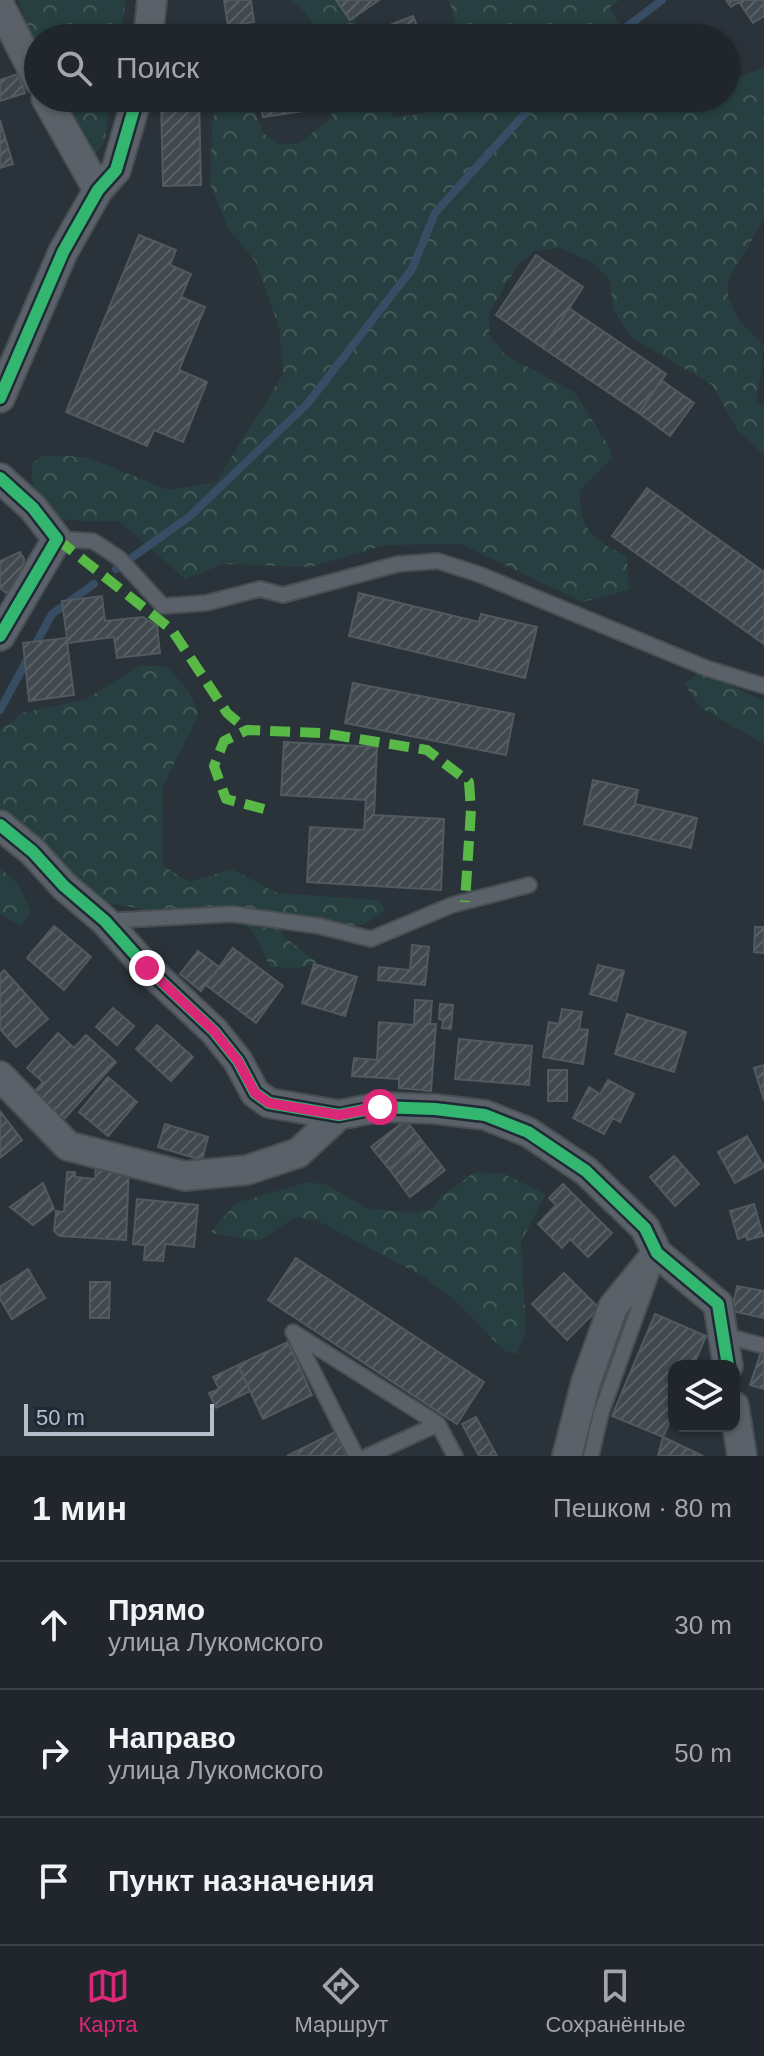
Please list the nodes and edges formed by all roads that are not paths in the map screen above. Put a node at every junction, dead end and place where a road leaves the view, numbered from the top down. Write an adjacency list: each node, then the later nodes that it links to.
1 (152, 0): 3 (street)
2 (0, 6): 4 (street)
3 (149, 24)
4 (24, 53)
5 (54, 112): 7 (street)
6 (133, 112): 7 (street)
7 (98, 190): 8 (street)
8 (0, 398)
9 (1, 479): 10 (street)
10 (57, 539): 11 (street); 12 (lane)
11 (0, 636)
12 (764, 686)
13 (0, 825): 15 (street)
14 (529, 885): 15 (lane)
15 (105, 921): 17 (street)
16 (0, 1076): 17 (street)
17 (339, 1115): 18 (street)
18 (660, 1255): 19 (street); 27 (street); 28 (lane)
19 (723, 1335): 20 (lane); 21 (street)
20 (764, 1346)
21 (727, 1360)
22 (438, 1424): 24 (lane); 25 (lane); 26 (lane)
23 (738, 1432): 29 (street)
24 (356, 1456)
25 (368, 1456)
26 (455, 1456)
27 (567, 1456)
28 (591, 1456)
29 (742, 1456)

